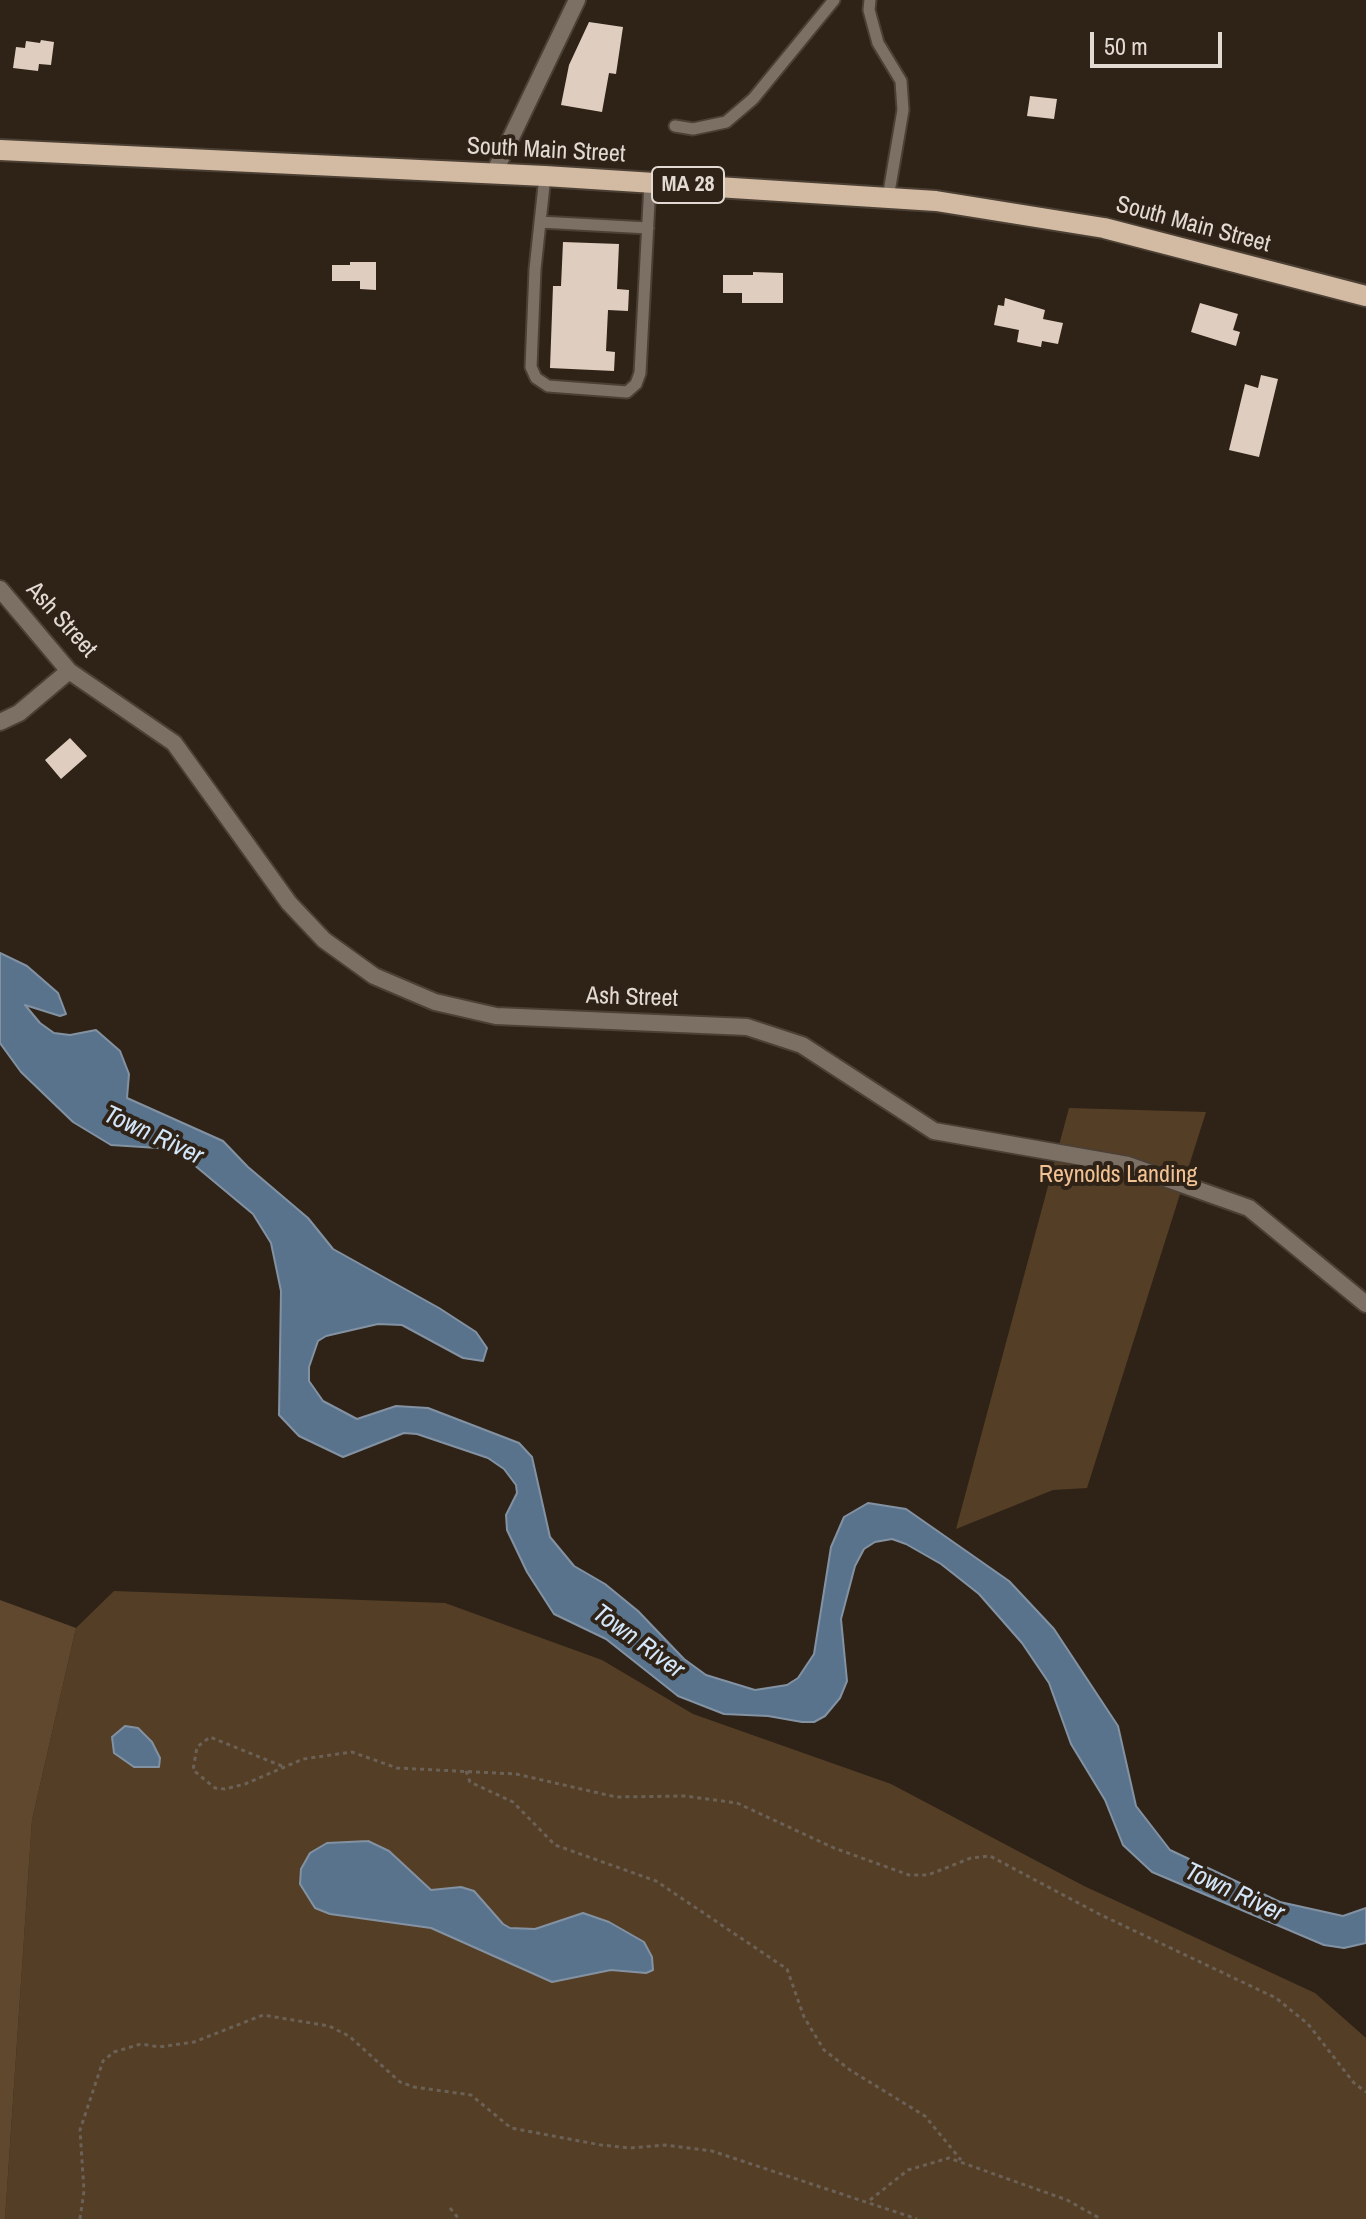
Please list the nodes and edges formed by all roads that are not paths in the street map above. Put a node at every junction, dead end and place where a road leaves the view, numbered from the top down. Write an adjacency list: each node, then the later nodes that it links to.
1 (577, 0): 6 (street)
2 (834, 0): 4 (lane)
3 (870, 0): 9 (lane)
4 (675, 126)
5 (0, 150): 6 (main road, South Main Street / MA 28)
6 (494, 173): 7 (main road, South Main Street / MA 28)
7 (545, 176): 8 (main road, South Main Street / MA 28); 10 (lane)
8 (650, 183): 9 (main road, South Main Street / MA 28); 11 (lane)
9 (888, 198): 12 (main road, South Main Street / MA 28)
10 (540, 222): 11 (lane); 11 (lane)
11 (648, 228)
12 (1366, 296)
13 (0, 589): 14 (street, Ash Street)
14 (69, 671): 15 (street); 16 (street, Ash Street)
15 (0, 722)
16 (1366, 1304)

